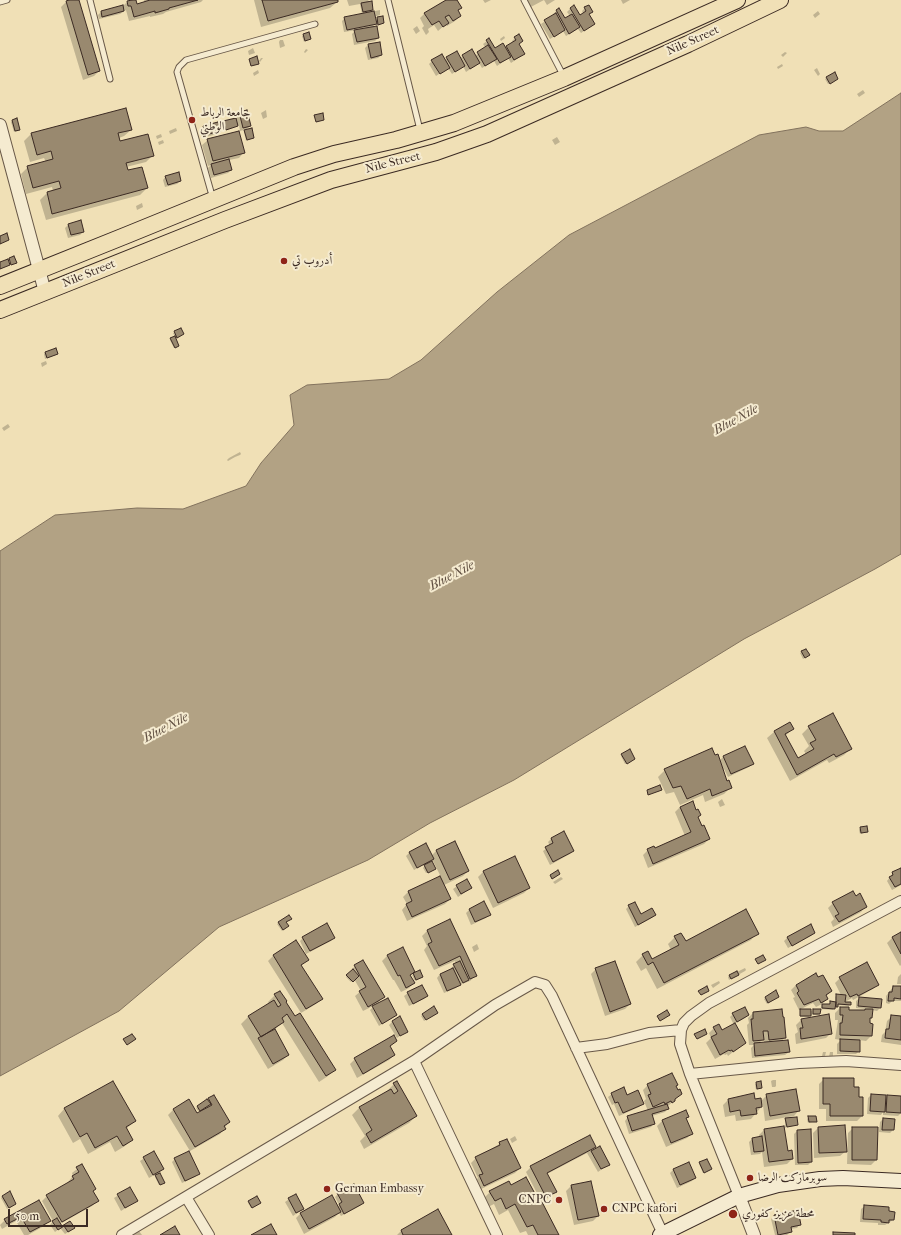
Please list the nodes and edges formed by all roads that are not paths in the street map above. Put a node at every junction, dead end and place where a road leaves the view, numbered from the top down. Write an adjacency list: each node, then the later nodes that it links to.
1 (8, 0): 7 (lane)
2 (90, 0): 10 (lane)
3 (388, 0): 12 (lane)
4 (524, 0): 9 (lane)
5 (737, 0): 9 (main road, Nile Street)
6 (780, 0): 16 (main road, Nile Street)
7 (0, 2)
8 (315, 24): 13 (lane)
9 (564, 78): 12 (main road, Nile Street)
10 (110, 79)
11 (0, 125): 14 (street)
12 (421, 133): 13 (main road, Nile Street)
13 (213, 200): 14 (main road, Nile Street)
14 (39, 270): 15 (main road, Nile Street); 16 (street)
15 (0, 286)
16 (45, 292): 17 (main road, Nile Street)
17 (0, 310)
18 (901, 901): 19 (street)
19 (681, 1030): 20 (street); 23 (street)
20 (576, 1048): 21 (street); 27 (street)
21 (414, 1061): 26 (street); 30 (street)
22 (901, 1065): 23 (street)
23 (690, 1074): 25 (street)
24 (901, 1181): 25 (main road)
25 (739, 1196): 27 (main road); 31 (street)
26 (186, 1197): 28 (street); 29 (street)
27 (661, 1234)
28 (122, 1235)
29 (209, 1235)
30 (497, 1235)
31 (754, 1235)

